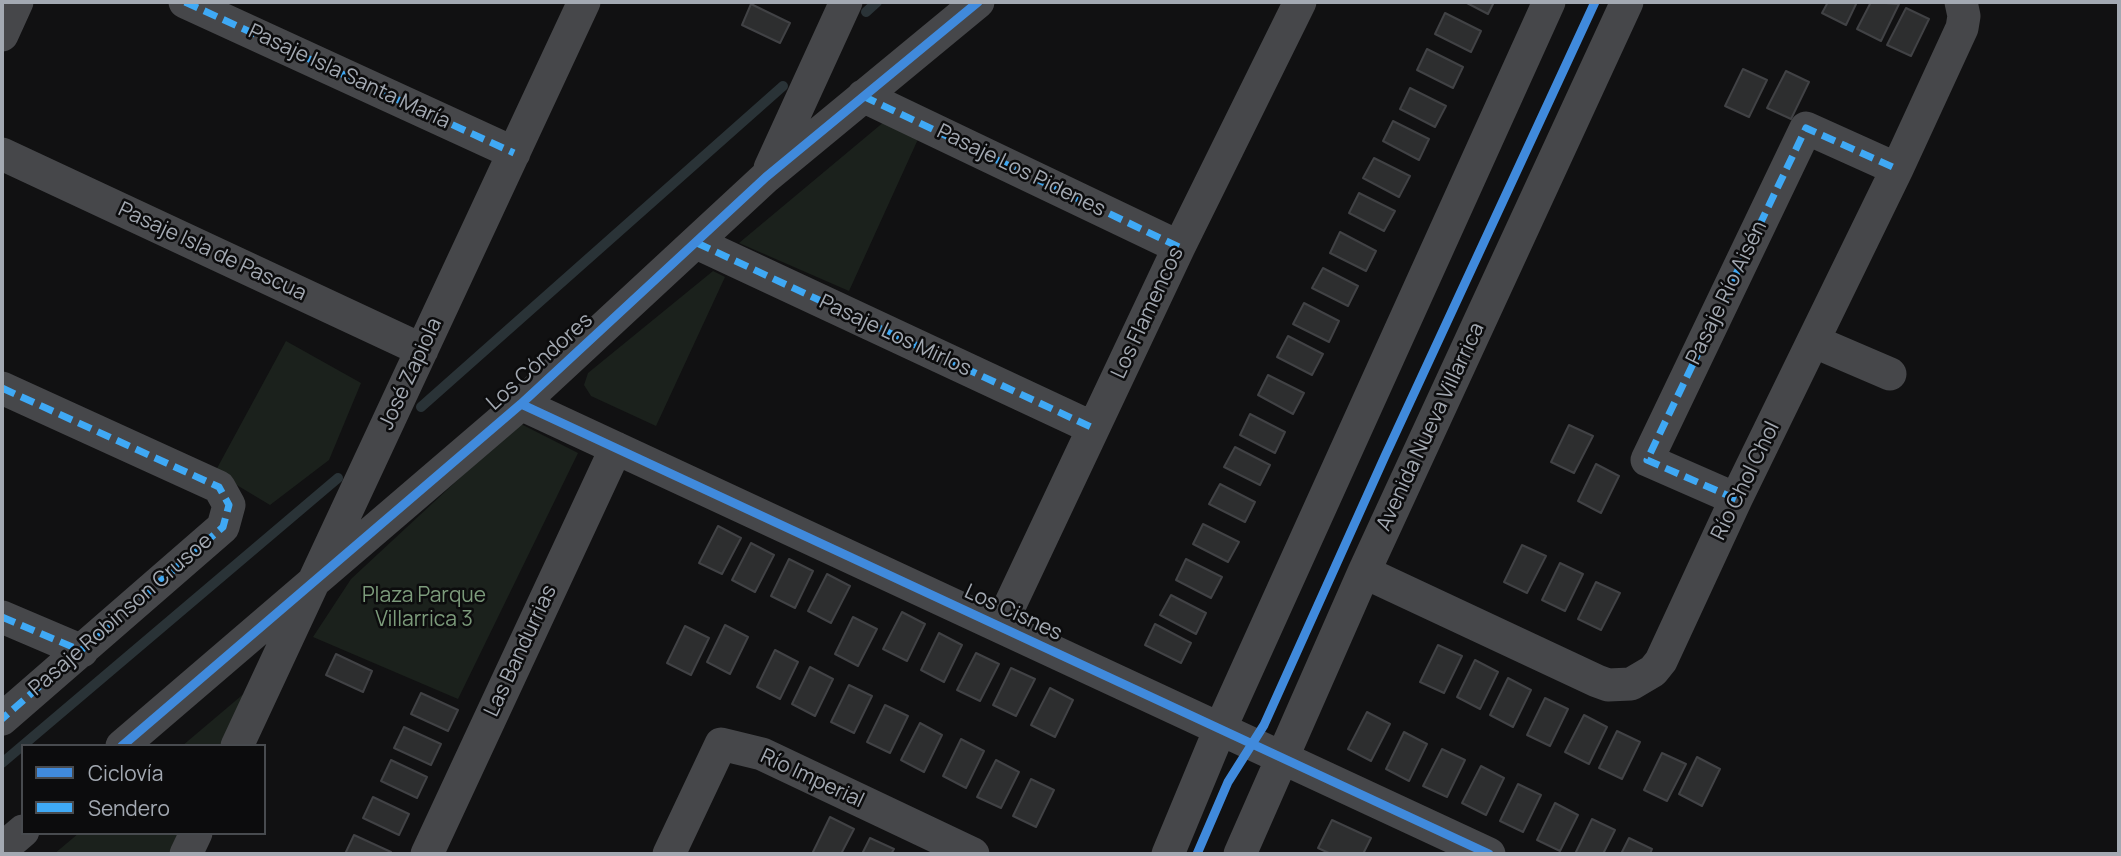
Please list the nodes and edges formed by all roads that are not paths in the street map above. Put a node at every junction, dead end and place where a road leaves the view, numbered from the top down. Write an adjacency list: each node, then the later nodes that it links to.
1 (17, 2): 10 (street)
2 (185, 2): 12 (street, Pasaje Isla Santa María)
3 (584, 2): 12 (street, José Zapiola)
4 (846, 2): 15 (street)
5 (978, 2): 11 (street, Los Cóndores)
6 (1300, 2): 17 (street, Los Flamencos)
7 (1549, 2): 32 (street)
8 (1627, 2): 26 (street, Avenida Nueva Villarrica)
9 (1961, 2): 14 (street, Río Chol Chol)
10 (2, 35)
11 (863, 96): 15 (street, Los Cóndores); 17 (street, Pasaje Los Pidenes)
12 (514, 153): 19 (street, José Zapiola)
13 (2, 154): 19 (street, Pasaje Isla de Pascua)
14 (1897, 169): 18 (street, Río Chol Chol); 25 (street, Pasaje Río Aisén)
15 (766, 177): 16 (street, Los Cóndores)
16 (697, 243): 22 (street, Los Cóndores); 23 (street, Pasaje Los Mirlos)
17 (1179, 247): 23 (street, Los Flamencos)
18 (1813, 341): 20 (street); 25 (street, Río Chol Chol)
19 (422, 350): 27 (street, José Zapiola)
20 (1890, 374)
21 (2, 388): 30 (street, Pasaje Robinson Crusoe)
22 (521, 404): 24 (street, Los Cisnes); 27 (street, Los Cóndores)
23 (1093, 428): 29 (street, Los Flamencos)
24 (616, 448): 29 (street, Los Cisnes); 40 (street, Las Bandurrias)
25 (1736, 499): 26 (street, Río Chol Chol)
26 (1364, 572): 35 (street, Avenida Nueva Villarrica)
27 (315, 582): 33 (street, Los Cóndores); 34 (street, José Zapiola)
28 (2, 617): 30 (street)
29 (1000, 626): 32 (street, Los Cisnes)
30 (82, 651): 31 (street, Pasaje Robinson Crusoe)
31 (2, 719)
32 (1220, 729): 35 (street, Los Cisnes); 43 (street)
33 (124, 744)
34 (238, 744)
35 (1281, 758): 44 (street, Avenida Nueva Villarrica); 45 (street, Los Cisnes)
36 (21, 833): 38 (street)
37 (195, 835): 39 (street)
38 (2, 849)
39 (186, 854)
40 (427, 854)
41 (669, 854): 42 (street, Río Imperial)
42 (973, 854)
43 (1168, 854)
44 (1240, 854)
45 (1489, 854)

